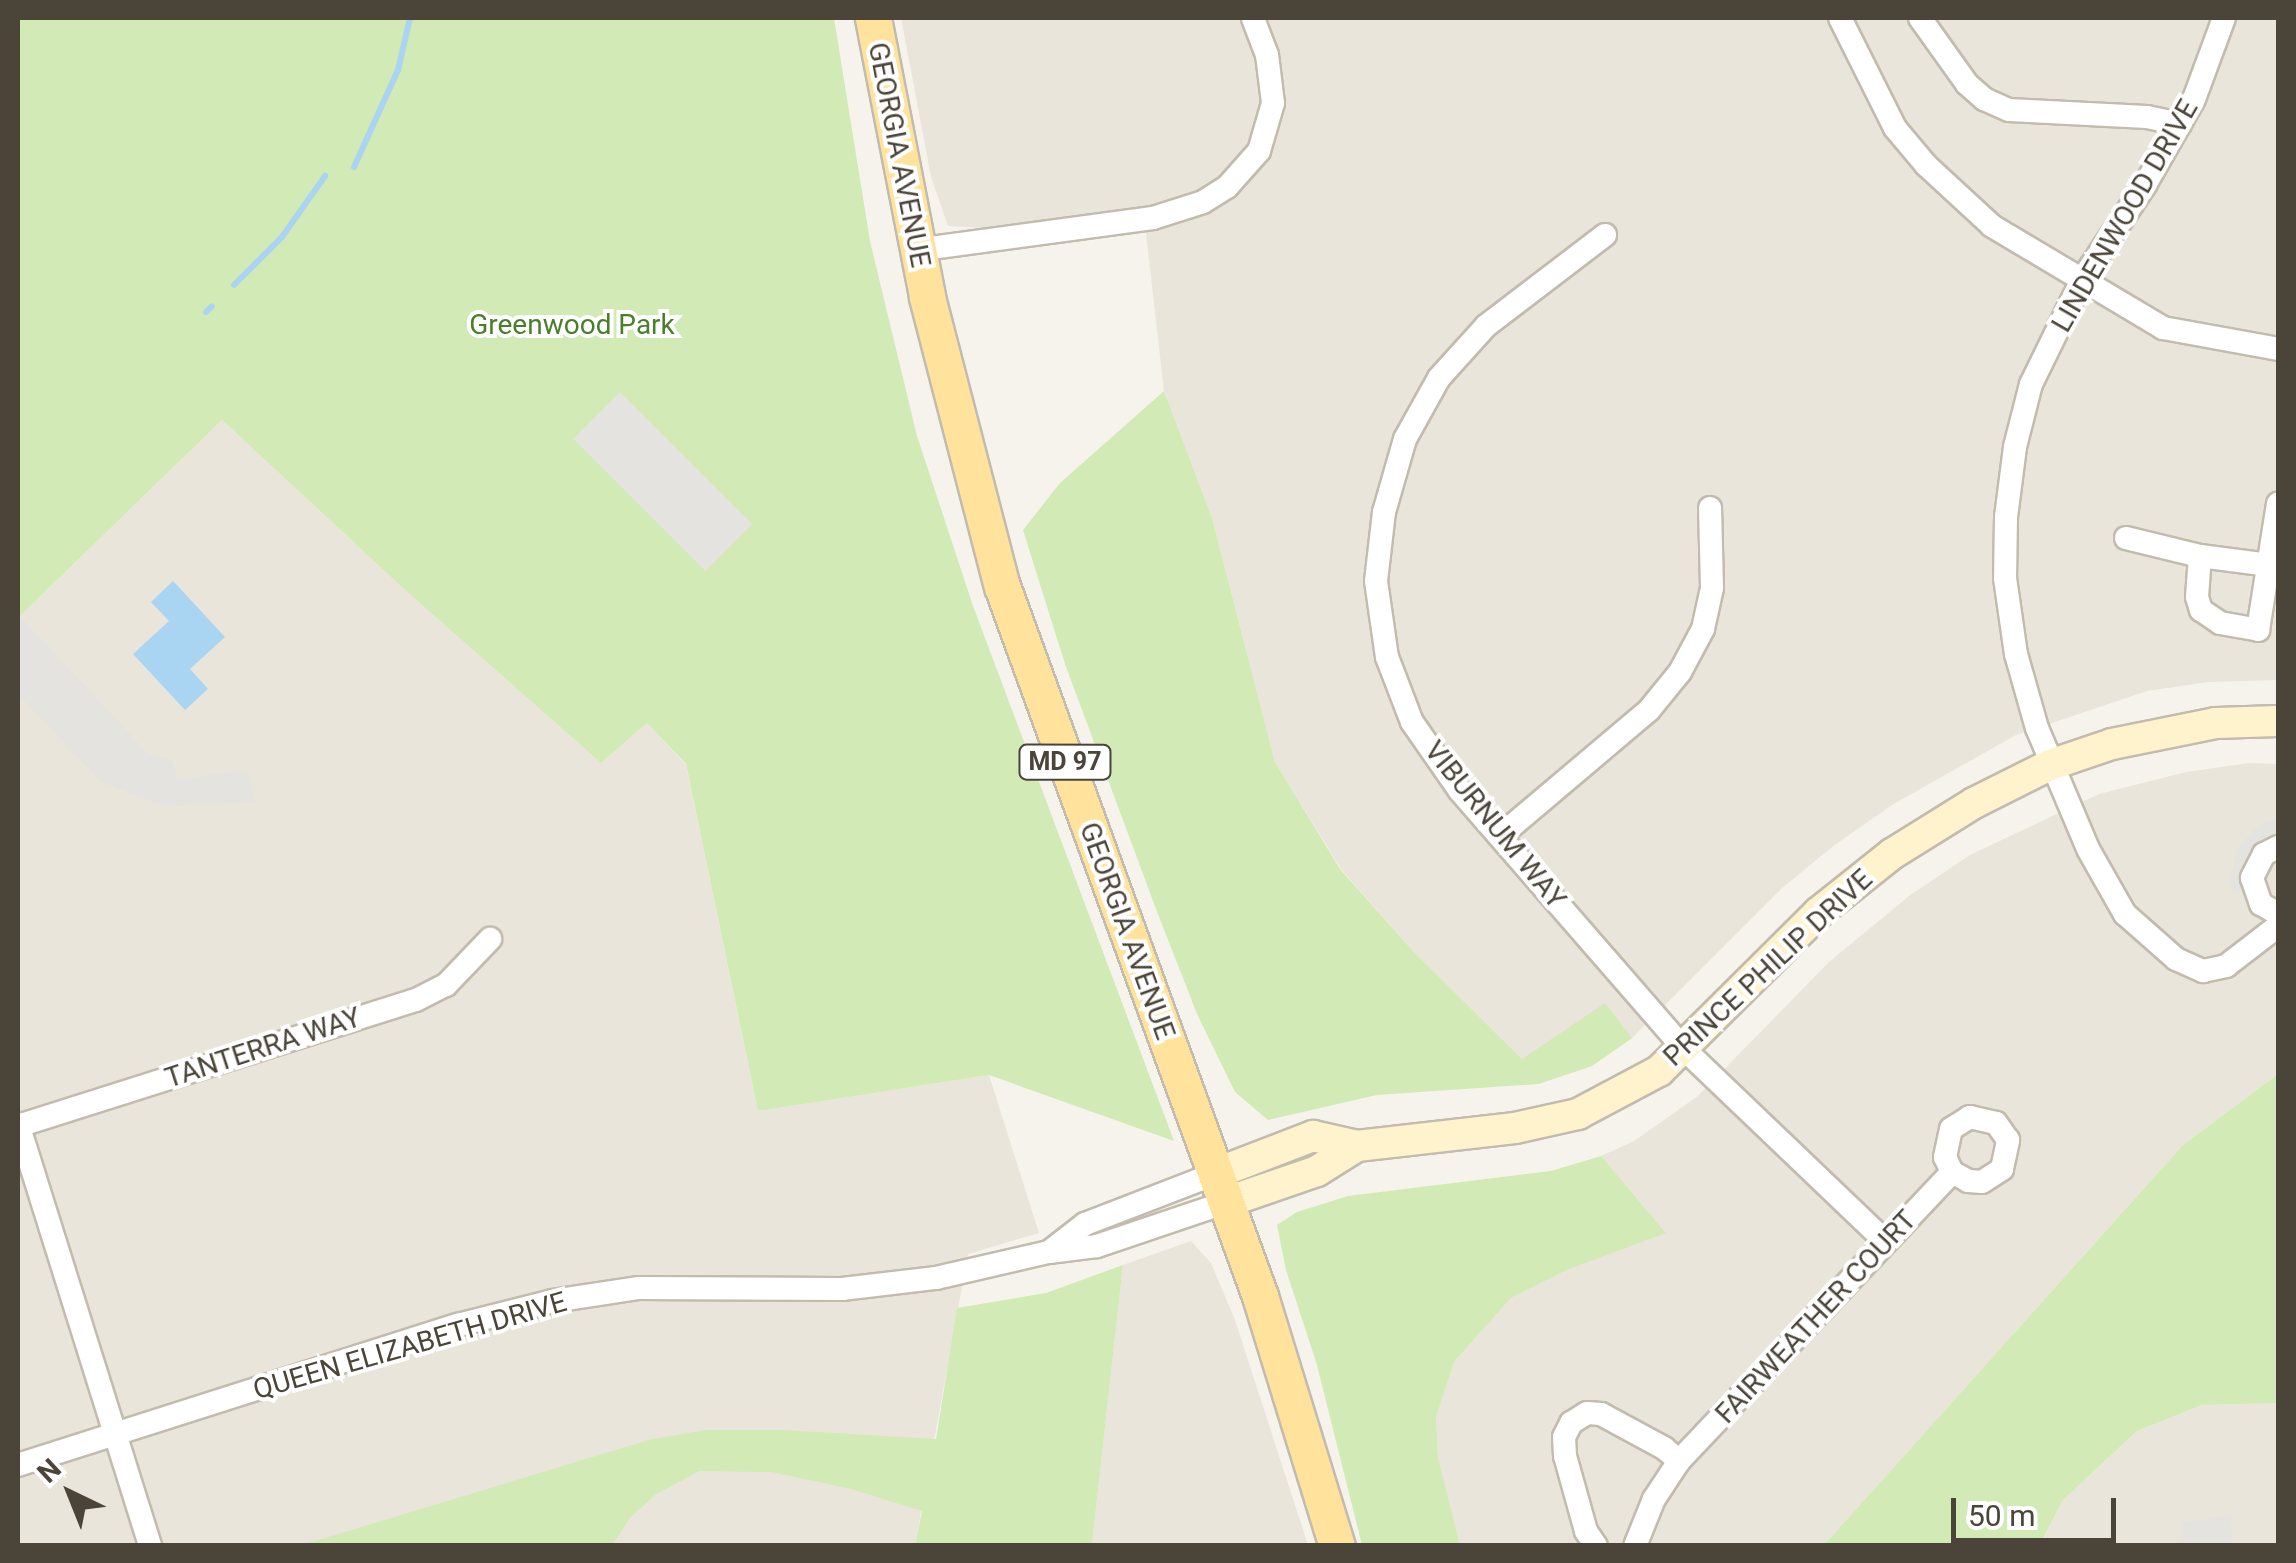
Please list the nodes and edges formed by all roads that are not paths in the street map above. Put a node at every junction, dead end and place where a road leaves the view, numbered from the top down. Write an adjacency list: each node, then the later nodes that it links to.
1 (873, 18): 8 (main road, GEORGIA AVENUE / MD 97)
2 (1253, 18): 8 (street)
3 (1840, 18): 9 (street)
4 (1920, 18): 6 (street)
5 (2224, 18): 6 (street, LINDENWOOD DRIVE)
6 (2180, 124): 9 (street, LINDENWOOD DRIVE)
7 (1605, 235): 18 (street, VIBURNUM WAY)
8 (916, 250): 26 (main road, GEORGIA AVENUE / MD 97)
9 (2083, 278): 10 (street); 17 (street, LINDENWOOD DRIVE)
10 (2278, 350)
11 (2278, 504): 15 (street)
12 (1710, 508): 18 (street)
13 (2126, 538): 14 (street)
14 (2200, 556): 15 (street); 15 (street)
15 (2268, 565)
16 (2278, 721): 17 (street, PRINCE PHILIP DRIVE)
17 (2050, 766): 21 (street, LINDENWOOD DRIVE); 23 (street, PRINCE PHILIP DRIVE)
18 (1500, 836): 23 (street, VIBURNUM WAY)
19 (2278, 847): 20 (street)
20 (2278, 914)
21 (2278, 926)
22 (490, 940): 24 (street, TANTERRA WAY)
23 (1684, 1050): 26 (street, PRINCE PHILIP DRIVE); 27 (street, VIBURNUM WAY)
24 (18, 1126): 28 (street)
25 (1952, 1172): 27 (street, FAIRWEATHER COURT)
26 (1222, 1187): 28 (street, QUEEN ELIZABETH DRIVE); 32 (main road, GEORGIA AVENUE / MD 97)
27 (1886, 1242): 29 (street, FAIRWEATHER COURT)
28 (114, 1434): 30 (street, QUEEN ELIZABETH DRIVE); 31 (street)
29 (1679, 1462): 33 (street); 34 (street, FAIRWEATHER COURT)
30 (18, 1465)
31 (150, 1546)
32 (1337, 1546)
33 (1596, 1546)
34 (1635, 1546)

